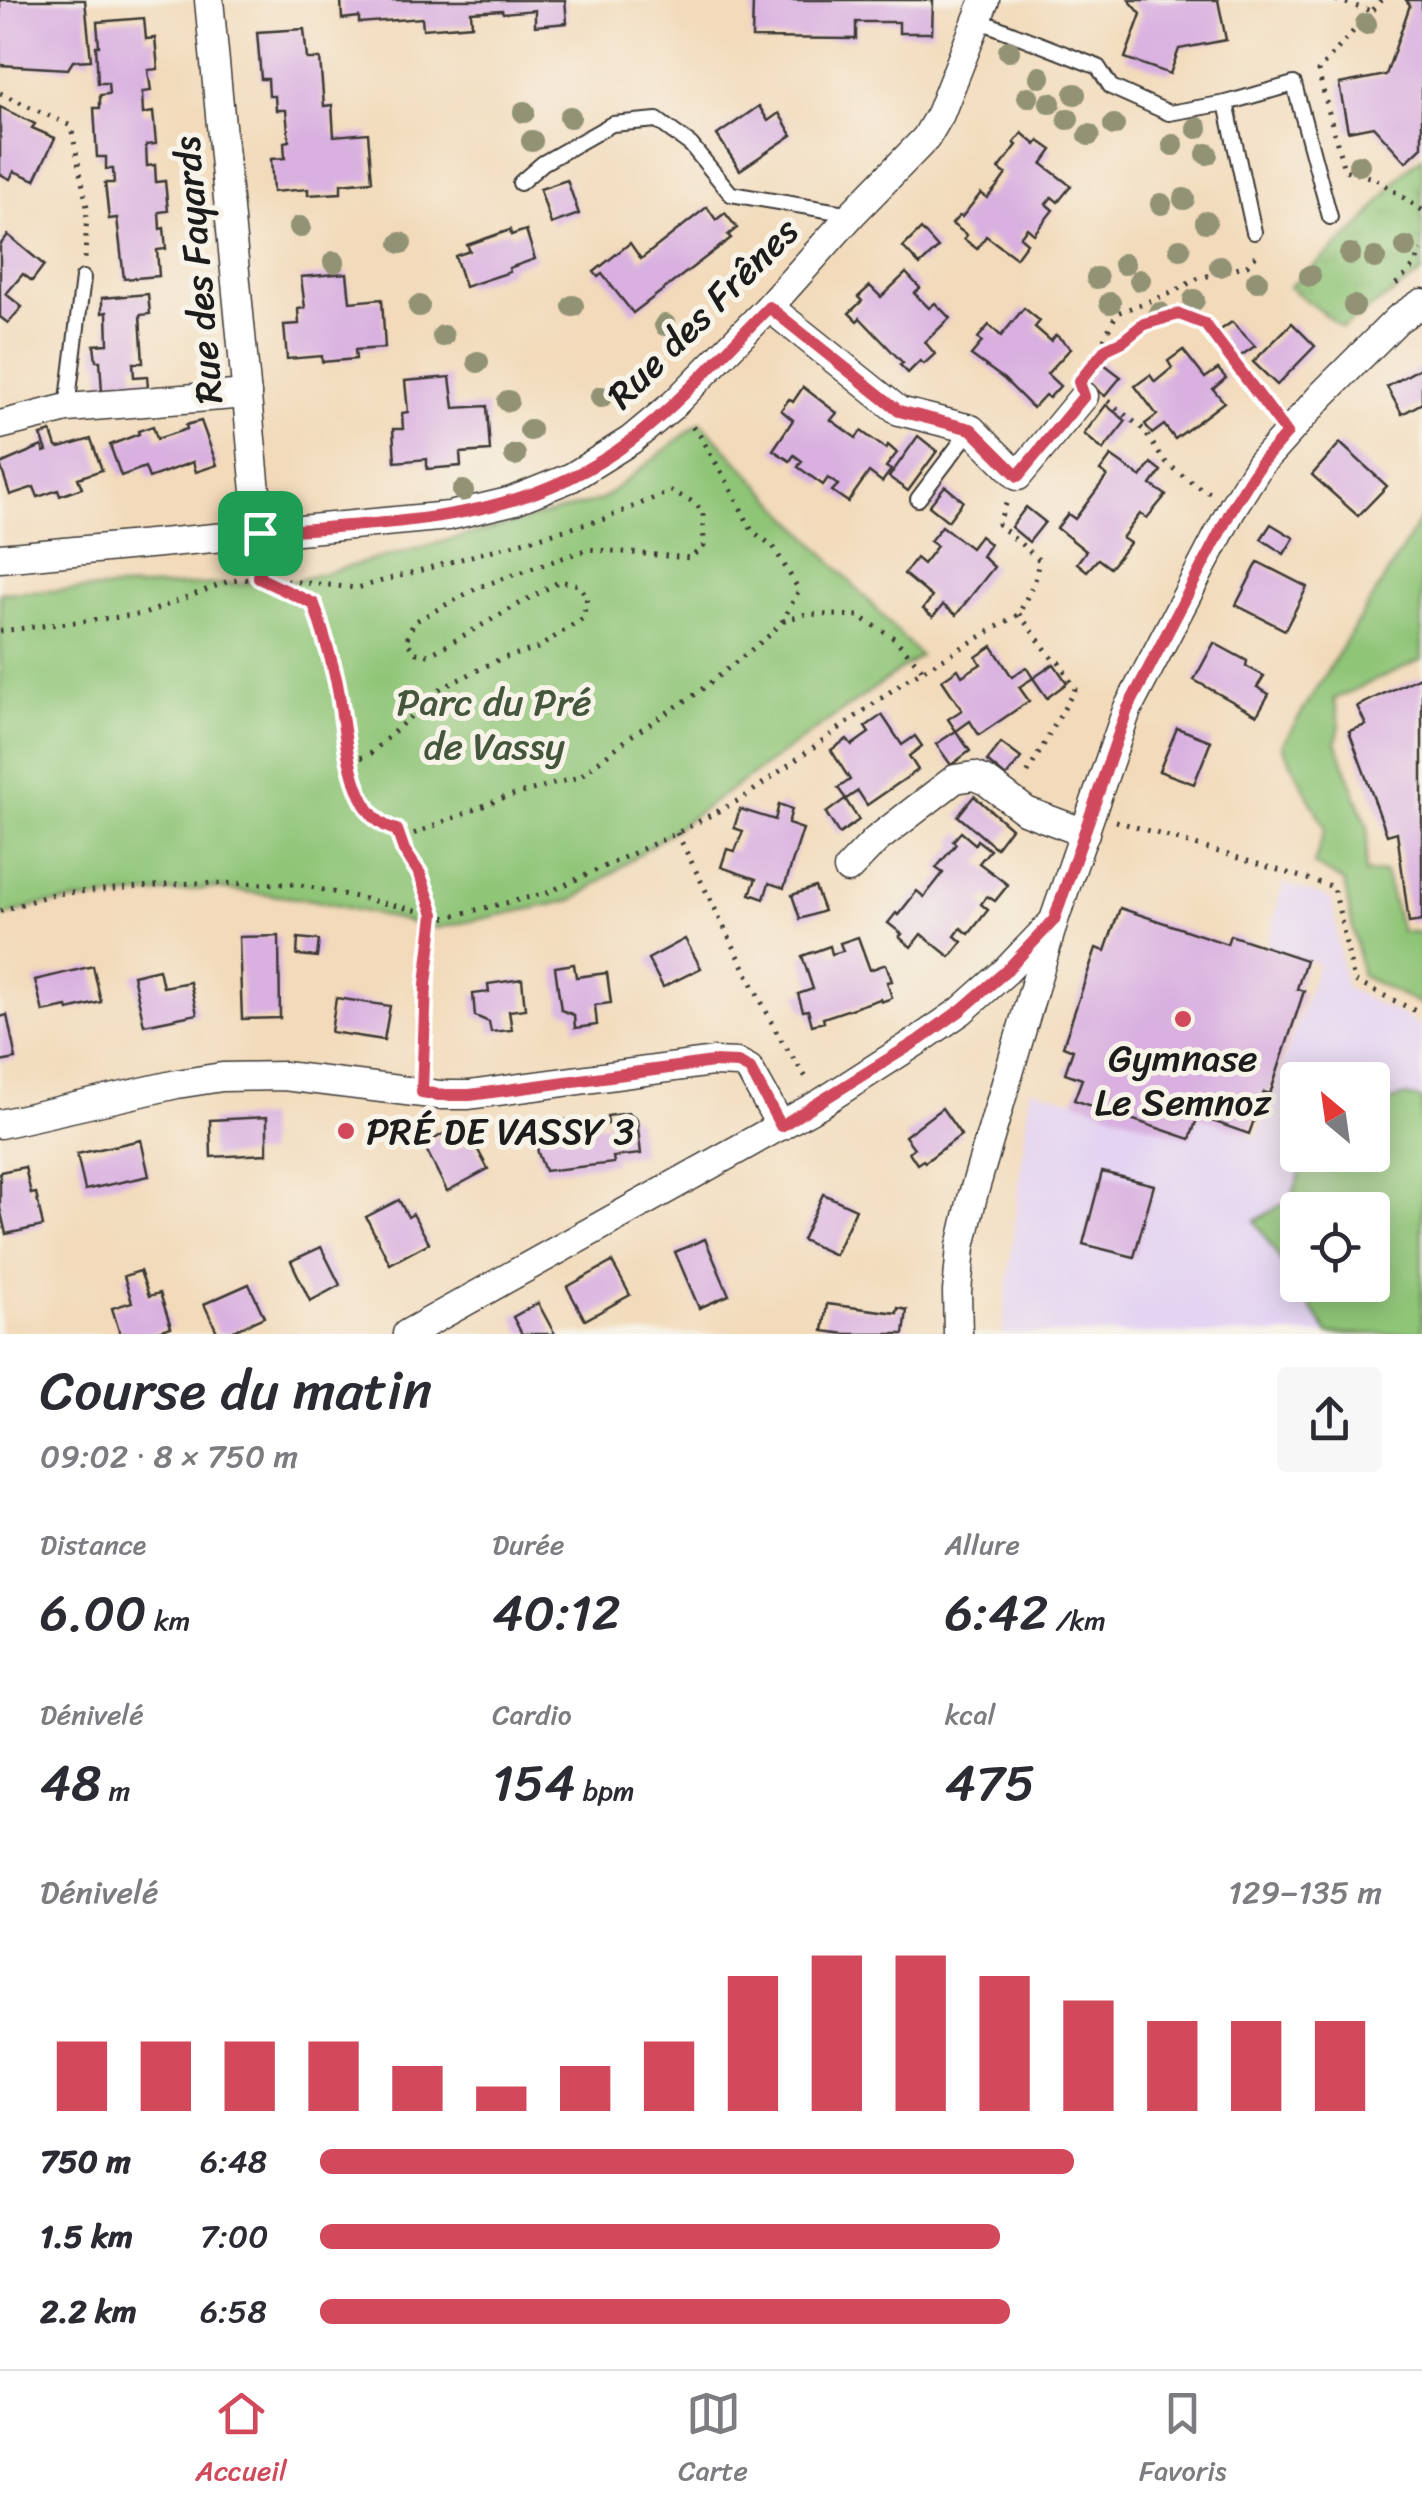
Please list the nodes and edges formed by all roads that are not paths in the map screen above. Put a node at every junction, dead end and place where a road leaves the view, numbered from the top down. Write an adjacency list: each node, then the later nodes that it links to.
1 (209, 0): 11 (street, Rue des Fayards)
2 (981, 10): 3 (lane); 5 (street, Rue des Frênes)
3 (1226, 103): 6 (lane); 7 (lane)
4 (520, 182): 5 (lane)
5 (852, 214): 10 (street, Rue des Frênes)
6 (1330, 217)
7 (1254, 232)
8 (83, 278): 13 (lane)
9 (1422, 303): 19 (street)
10 (769, 307): 15 (street); 17 (street, Rue des Frênes)
11 (247, 394): 13 (street); 17 (street, Rue des Fayards)
12 (1084, 396): 15 (street)
13 (67, 408): 14 (street)
14 (0, 425)
15 (971, 429): 16 (lane)
16 (918, 499)
17 (260, 533): 18 (street, Rue des Frênes)
18 (0, 558)
19 (1085, 832): 20 (street); 21 (street)
20 (848, 869)
21 (1054, 920): 23 (street); 25 (street)
22 (0, 1124): 23 (street)
23 (781, 1126): 24 (street)
24 (406, 1334)
25 (958, 1334)

